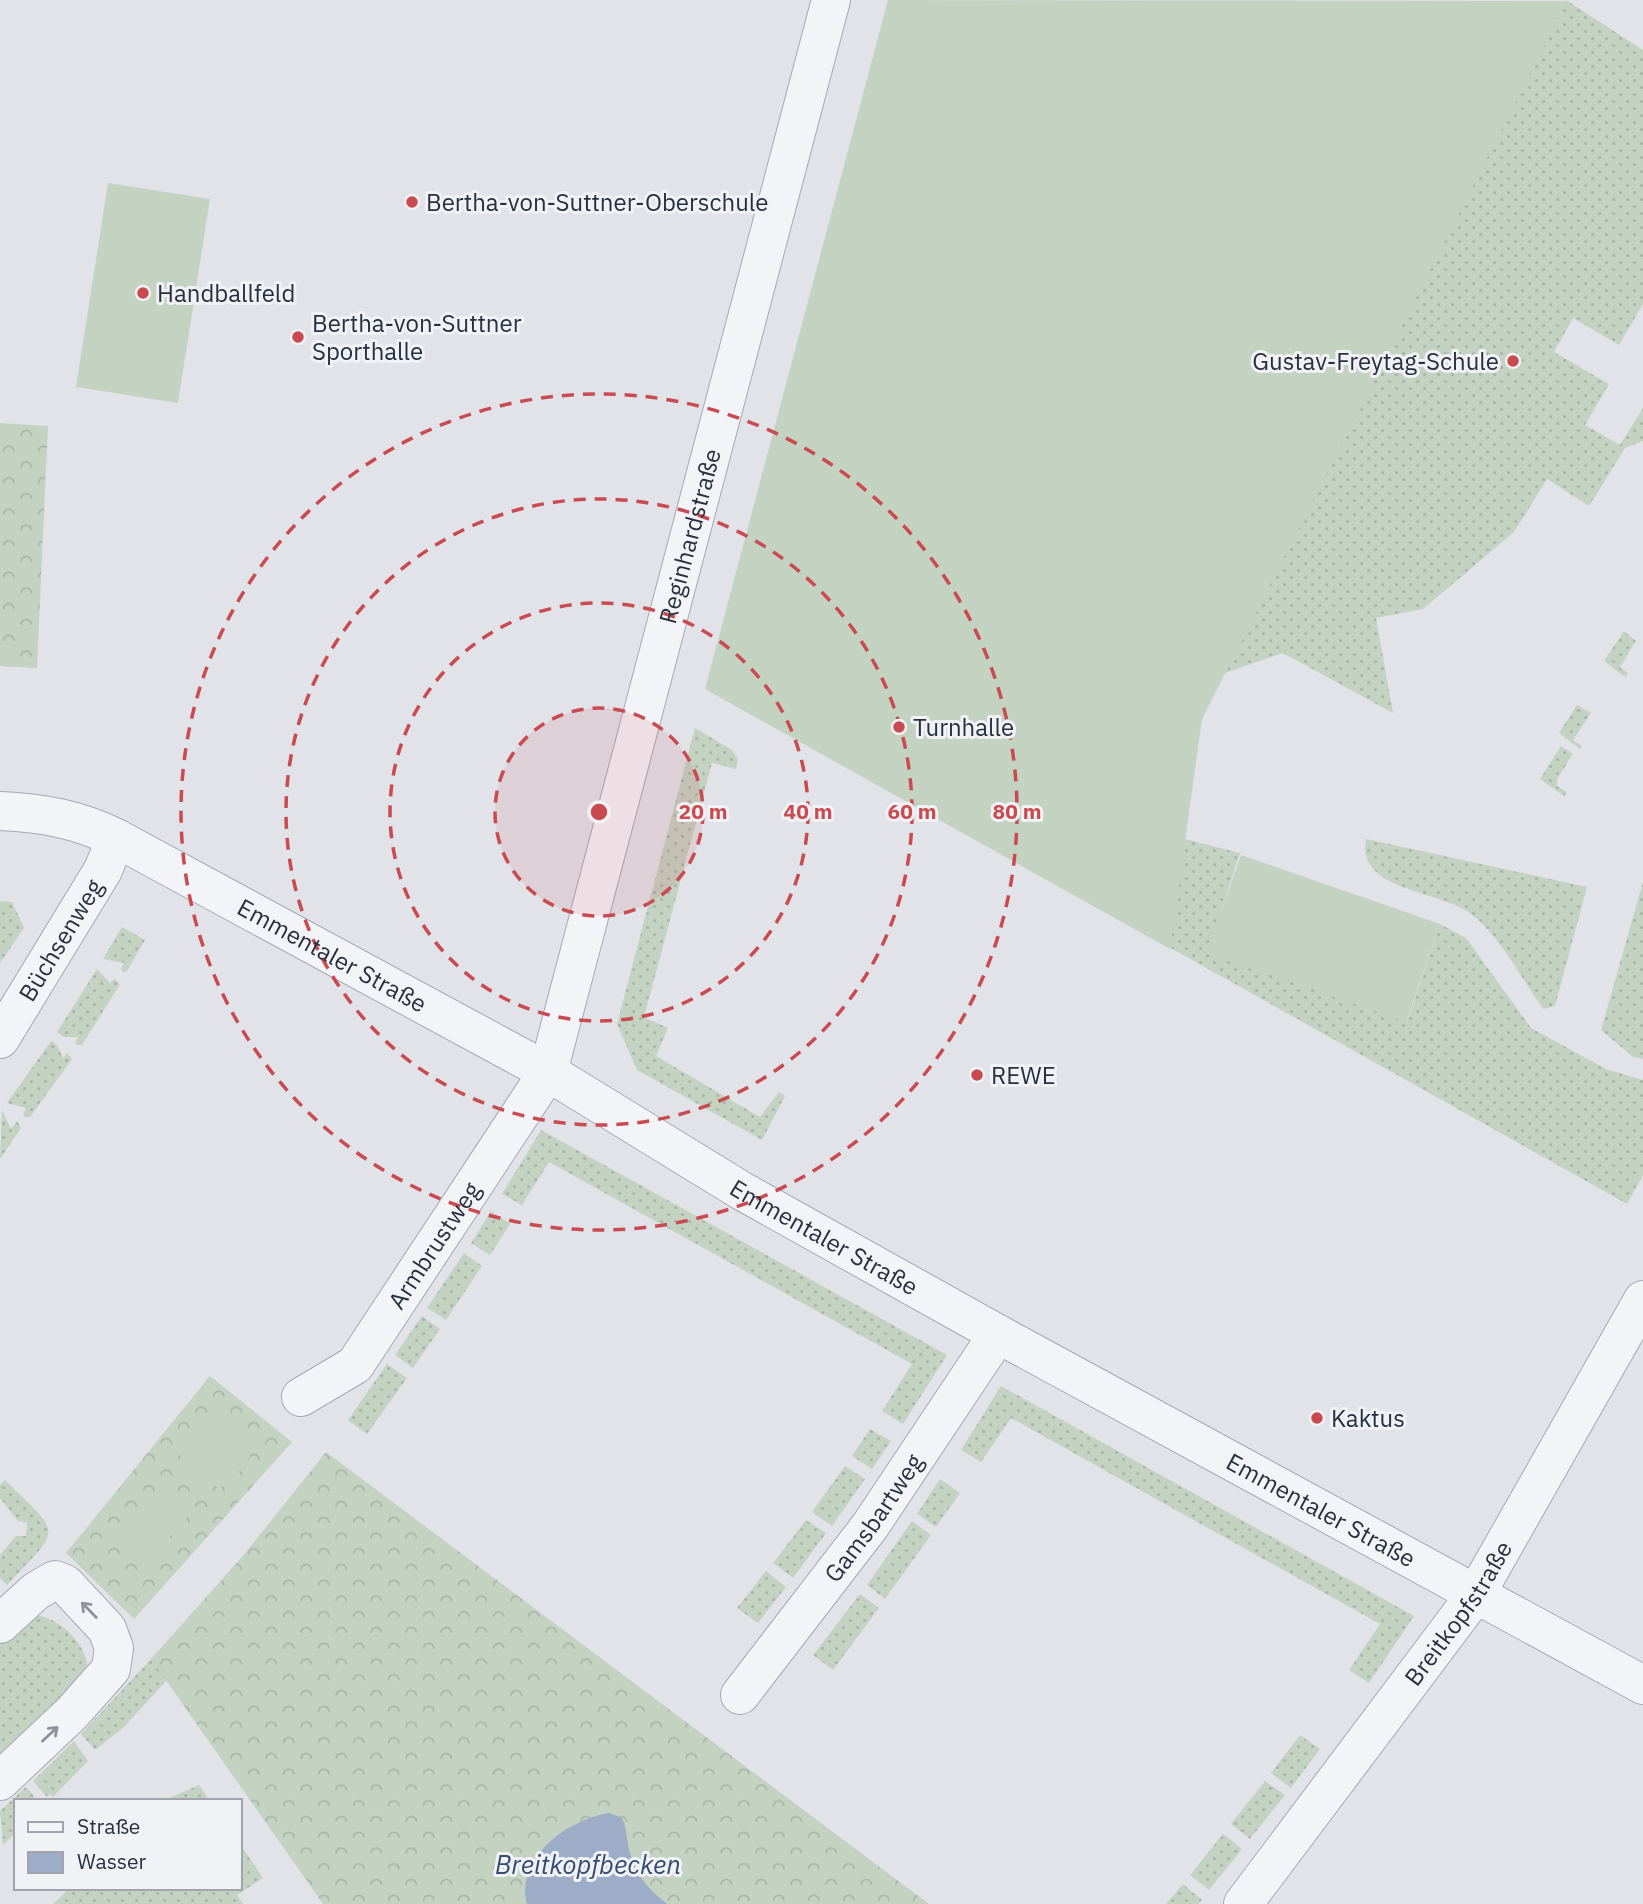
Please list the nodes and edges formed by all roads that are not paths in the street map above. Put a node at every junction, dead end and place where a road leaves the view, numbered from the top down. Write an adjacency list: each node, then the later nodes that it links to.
1 (831, 0): 5 (street, Reginhardstraße)
2 (0, 811): 3 (street, Emmentaler Straße)
3 (116, 838): 4 (street, Büchsenweg); 5 (street, Emmentaler Straße)
4 (0, 1039)
5 (548, 1072): 7 (street, Emmentaler Straße); 8 (street, Armbrustweg)
6 (1643, 1300): 9 (street, Breitkopfstraße)
7 (998, 1334): 9 (street, Emmentaler Straße); 12 (street, Gamsbartweg)
8 (301, 1397)
9 (1476, 1594): 11 (street, Emmentaler Straße); 14 (street, Breitkopfstraße)
10 (0, 1624): 13 (street, one-way to 10)
11 (1643, 1685)
12 (740, 1695)
13 (0, 1781)
14 (1243, 1904)

